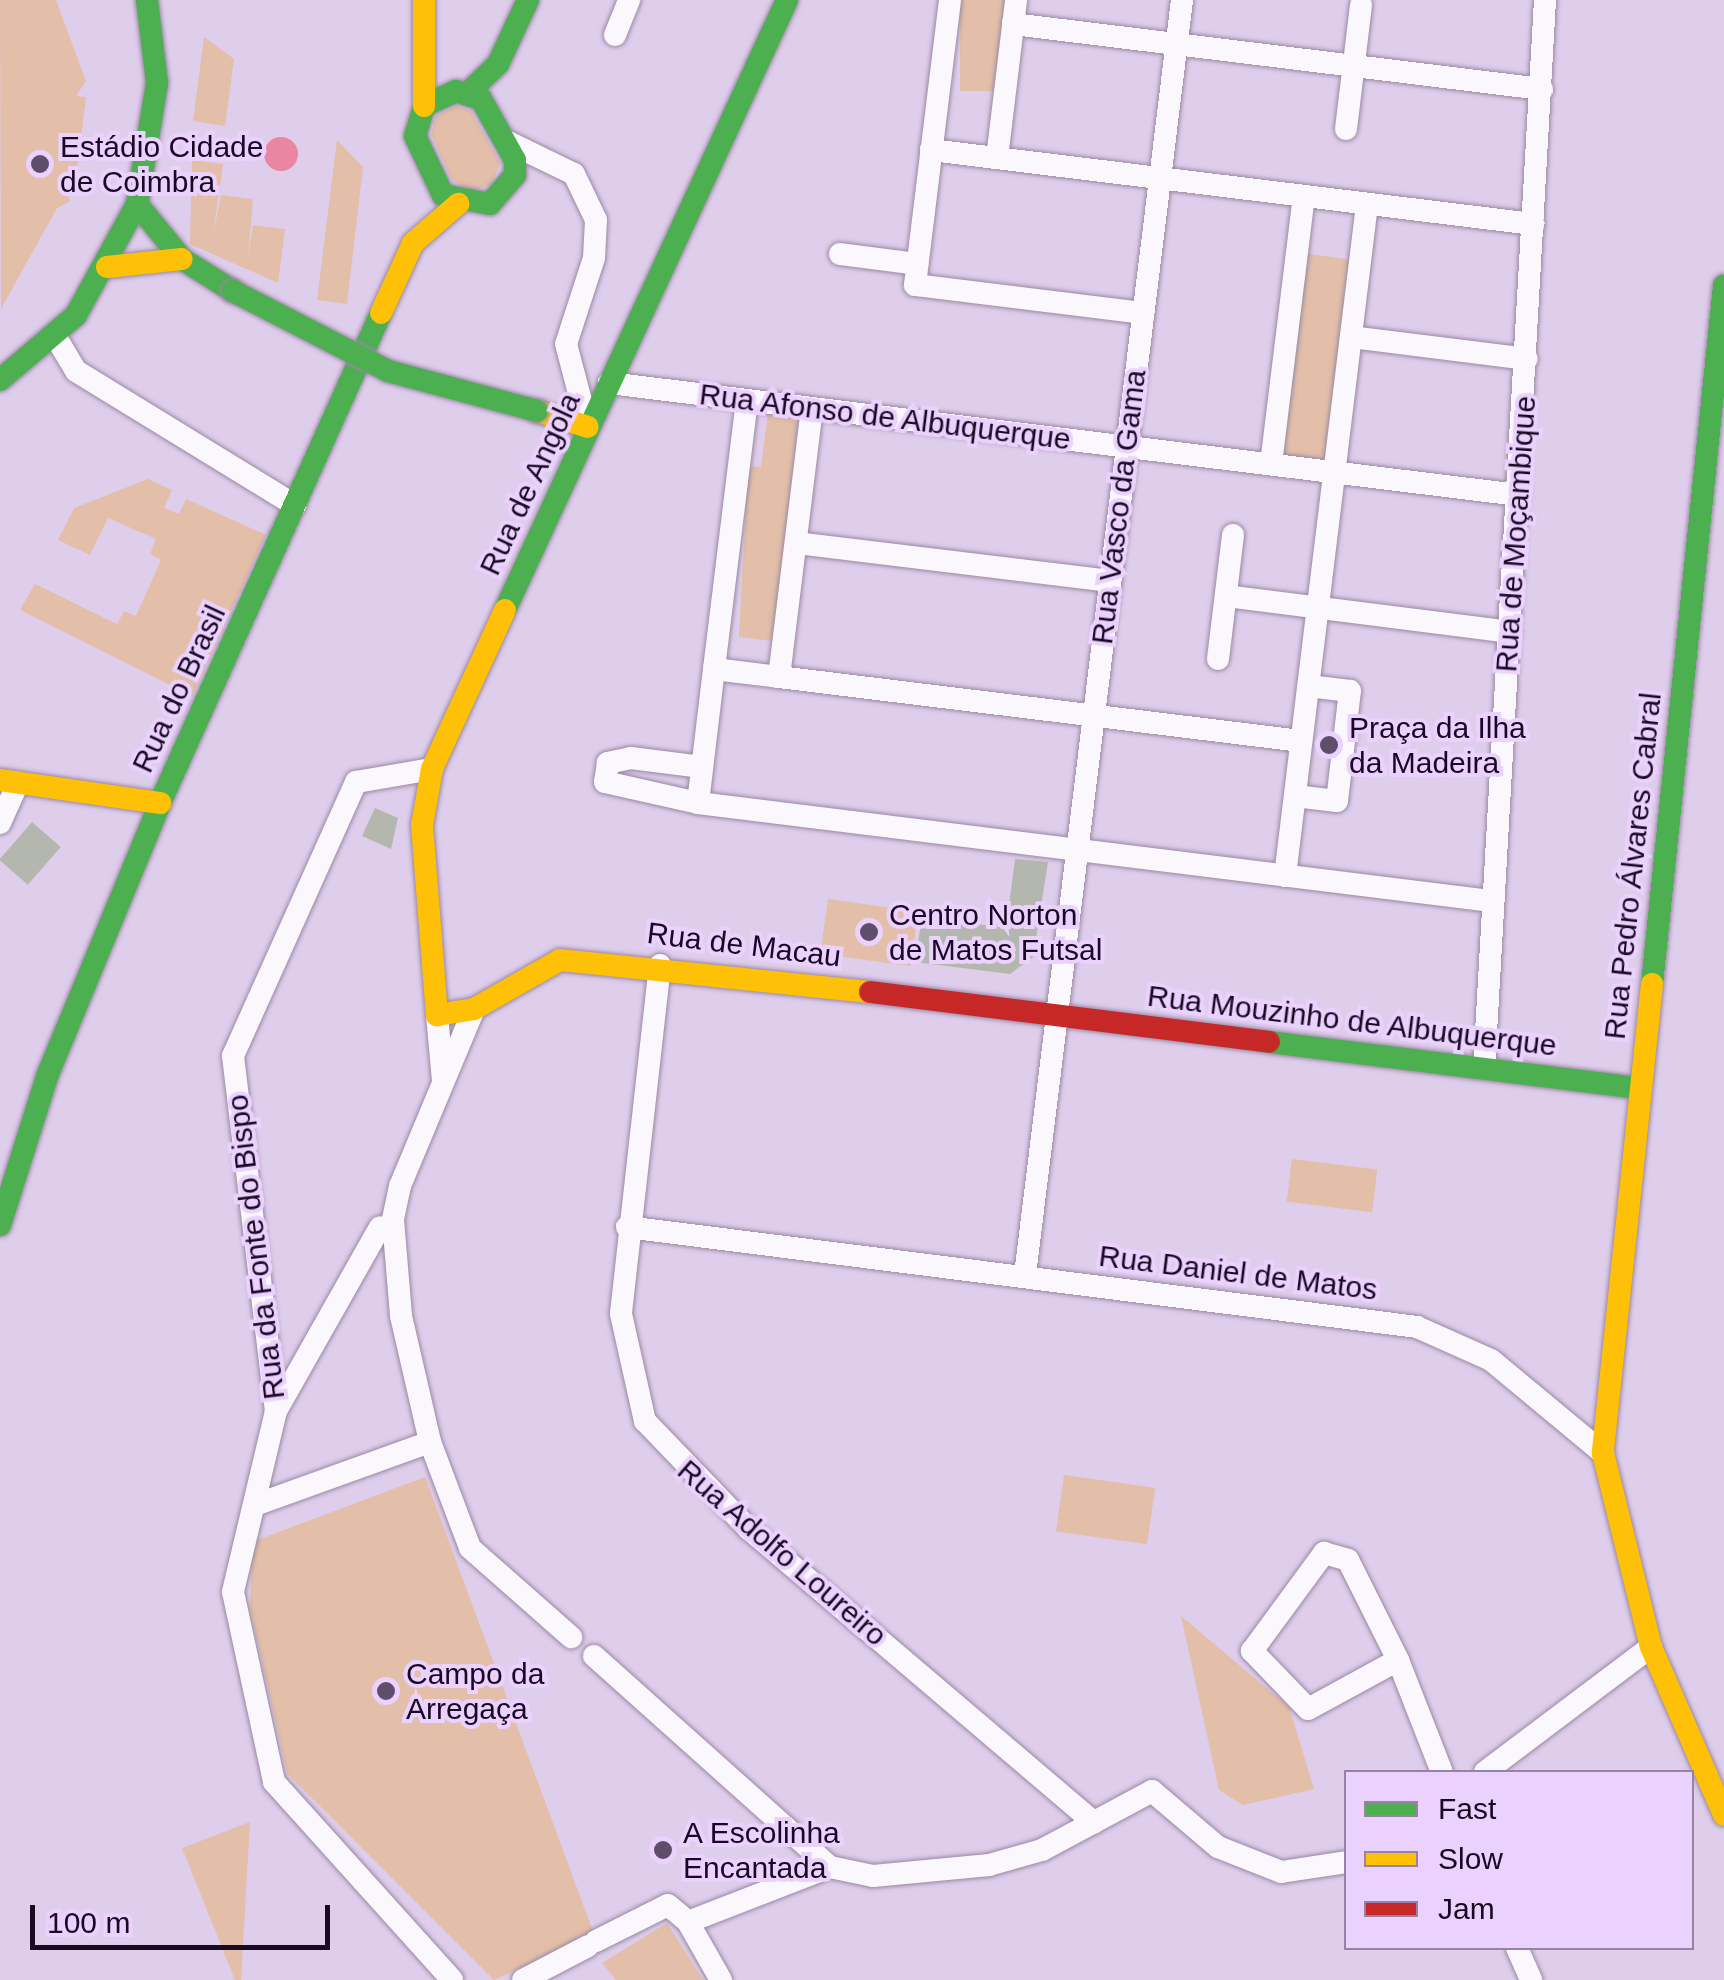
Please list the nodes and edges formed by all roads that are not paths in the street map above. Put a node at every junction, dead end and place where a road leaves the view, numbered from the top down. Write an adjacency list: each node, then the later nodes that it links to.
1 (147, 0): 26 (street)
2 (424, 0): 14 (street)
3 (528, 0): 17 (street)
4 (629, 0): 12 (street)
5 (787, 0): 41 (street, Rua de Angola)
6 (950, 0): 21 (street)
7 (1016, 0): 11 (street)
8 (1182, 0): 13 (street, Rua Vasco da Gama)
9 (1545, 0): 16 (street, Rua de Moçambique)
10 (1361, 5): 15 (street)
11 (1013, 24): 13 (street); 22 (street)
12 (614, 35)
13 (1176, 44): 15 (street); 24 (street, Rua Vasco da Gama)
14 (429, 54): 17 (street); 18 (street)
15 (1354, 66): 16 (street); 19 (street)
16 (1542, 89): 29 (street, Rua de Moçambique)
17 (462, 92): 18 (street); 20 (street)
18 (424, 106): 23 (street)
19 (1346, 130)
20 (508, 142): 27 (street, Rua do Brasil); 44 (street)
21 (931, 150): 22 (street); 34 (street)
22 (997, 158): 24 (street)
23 (430, 170): 27 (street); 30 (street)
24 (1160, 178): 25 (street); 36 (street, Rua Vasco da Gama)
25 (1304, 196): 28 (street); 46 (street)
26 (137, 204): 32 (street); 33 (street)
27 (458, 204): 30 (street, Rua do Brasil)
28 (1368, 204): 29 (street); 38 (street)
29 (1533, 224): 39 (street, Rua de Moçambique)
30 (413, 243): 49 (street, Rua do Brasil)
31 (840, 254): 34 (street)
32 (182, 259): 33 (street); 44 (street, bridge)
33 (107, 267): 37 (street)
34 (916, 274): 36 (street)
35 (1724, 286): 78 (street, Rua Pedro Álvares Cabral)
36 (1143, 313): 45 (street, Rua Vasco da Gama)
37 (54, 336): 40 (street); 49 (street)
38 (1351, 338): 39 (street); 47 (street)
39 (1528, 359): 48 (street, Rua de Moçambique)
40 (0, 380)
41 (610, 383): 42 (street, Rua Afonso de Albuquerque); 44 (street, Rua de Angola)
42 (747, 400): 43 (street, Rua Afonso de Albuquerque); 57 (street)
43 (812, 408): 45 (street, Rua Afonso de Albuquerque); 51 (street)
44 (588, 427): 63 (street, Rua de Angola)
45 (1127, 446): 46 (street, Rua Afonso de Albuquerque); 52 (street, Rua Vasco da Gama)
46 (1271, 464): 47 (street, Rua Afonso de Albuquerque)
47 (1334, 472): 48 (street, Rua Afonso de Albuquerque); 54 (street)
48 (1518, 494): 55 (street, Rua de Moçambique)
49 (296, 505): 66 (street, Rua do Brasil)
50 (1233, 536): 53 (street)
51 (796, 543): 52 (street); 58 (street)
52 (1110, 582): 60 (street, Rua Vasco da Gama)
53 (1226, 596): 54 (street); 56 (street)
54 (1318, 608): 55 (street); 59 (street)
55 (1510, 632): 71 (street, Rua de Moçambique)
56 (1218, 659)
57 (714, 669): 58 (street); 62 (street)
58 (779, 677): 60 (street)
59 (1308, 686): 61 (street); 65 (street)
60 (1094, 716): 61 (street); 69 (street, Rua Vasco da Gama)
61 (1302, 742): 65 (street)
62 (702, 767): 67 (street); 67 (street)
63 (432, 769): 75 (street, Rua de Angola); 84 (street, Rua da Fonte do Bispo)
64 (9, 782): 66 (street); 68 (street)
65 (1295, 796): 70 (street)
66 (160, 804): 79 (street, Rua do Brasil)
67 (698, 804): 69 (street)
68 (0, 824)
69 (1077, 850): 70 (street); 74 (street, Rua Vasco da Gama)
70 (1285, 876): 71 (street)
71 (1492, 901): 76 (street, Rua de Moçambique)
72 (660, 965): 73 (street, Rua de Macau); 74 (street, Rua de Macau); 81 (street, Rua Adolfo Loureiro)
73 (474, 1009): 75 (street, Rua de Macau); 77 (street)
74 (1057, 1014): 76 (street, Rua Mouzinho de Albuquerque); 83 (street, Rua Vasco da Gama)
75 (437, 1015): 77 (street)
76 (1484, 1068): 78 (street, Rua Mouzinho de Albuquerque)
77 (443, 1084): 82 (street)
78 (1640, 1088): 86 (street, Rua Pedro Álvares Cabral)
79 (5, 1183): 80 (street, Rua do Brasil)
80 (0, 1225)
81 (627, 1226): 83 (street, Rua Daniel de Matos); 95 (street, Rua Adolfo Loureiro)
82 (388, 1236): 84 (street); 85 (street)
83 (1025, 1276): 86 (street, Rua Daniel de Matos)
84 (276, 1411): 87 (street, Rua da Fonte do Bispo)
85 (430, 1442): 87 (street); 88 (street)
86 (1602, 1453): 89 (street)
87 (256, 1505): 100 (street, Rua da Fonte do Bispo)
88 (571, 1636)
89 (1651, 1647): 93 (street); 94 (street)
90 (594, 1656): 97 (street)
91 (1398, 1660): 91 (street); 92 (street)
92 (1441, 1770)
93 (1487, 1770)
94 (1724, 1815)
95 (1094, 1823): 96 (street); 97 (street)
96 (1344, 1862)
97 (830, 1867): 98 (street)
98 (688, 1922): 101 (street); 102 (street)
99 (1518, 1950): 103 (street)
100 (452, 1980)
101 (523, 1980)
102 (720, 1980)
103 (1531, 1980)

